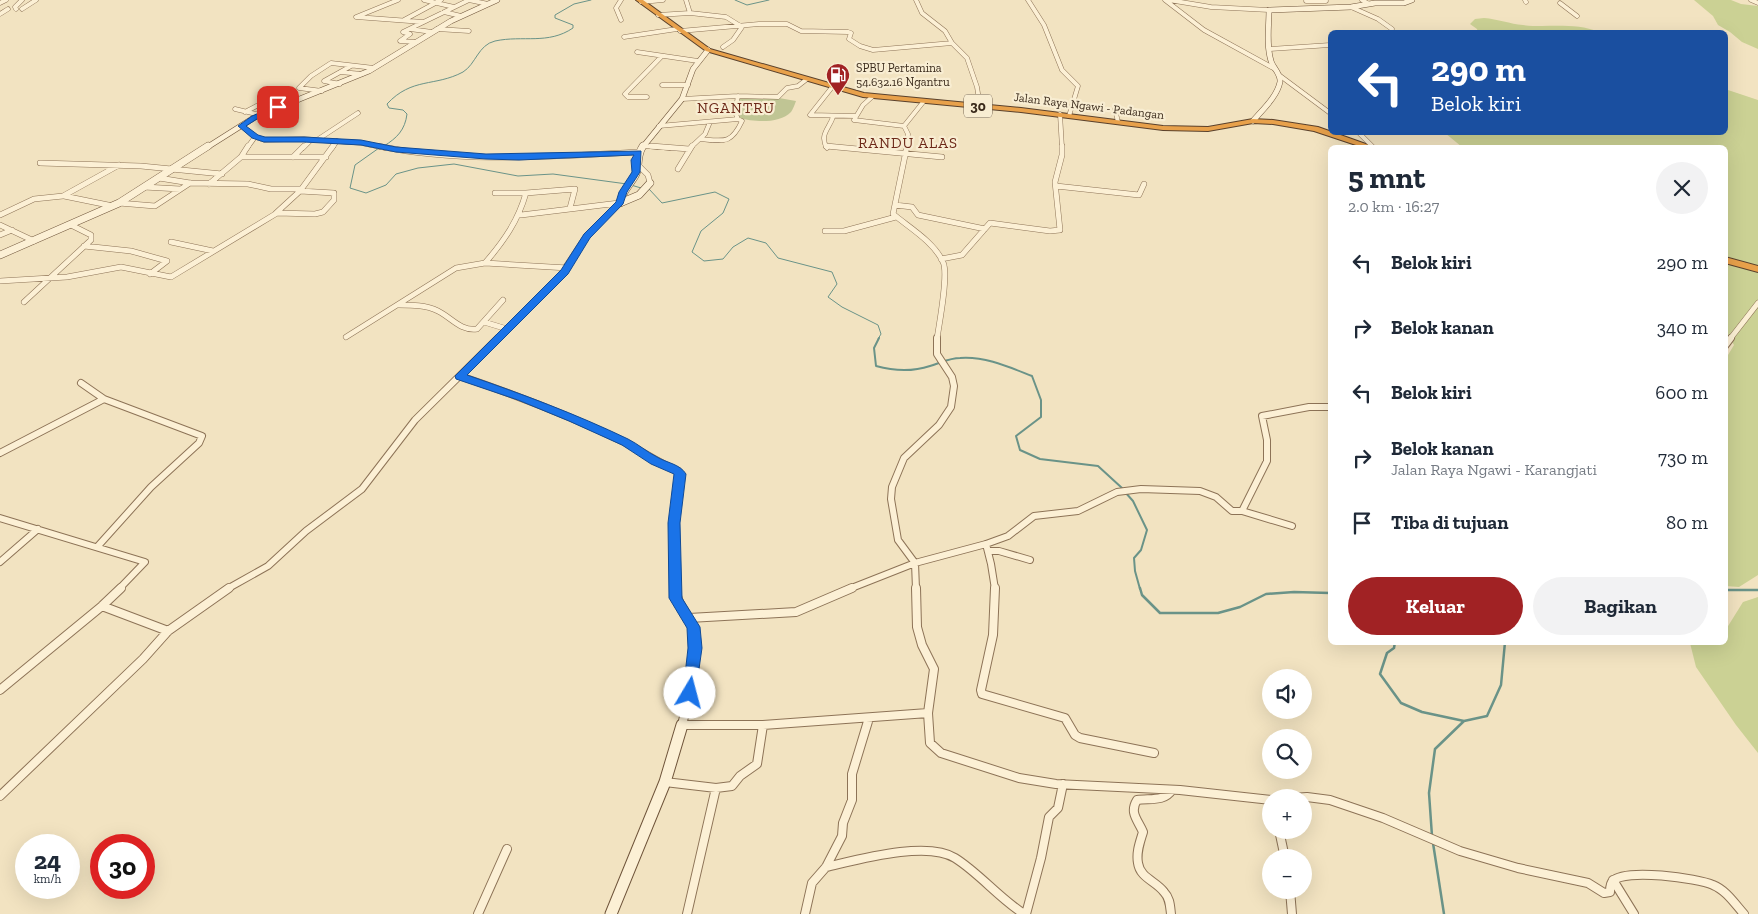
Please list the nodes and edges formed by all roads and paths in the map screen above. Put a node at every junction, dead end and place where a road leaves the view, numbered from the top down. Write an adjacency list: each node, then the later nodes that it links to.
1 (6, 0): 26 (street)
2 (22, 0): 34 (street)
3 (36, 0): 35 (street)
4 (398, 0): 43 (street)
5 (424, 0): 23 (street)
6 (441, 0): 23 (street)
7 (469, 0): 27 (street); 30 (street)
8 (497, 0): 27 (street)
9 (621, 0): 44 (street)
10 (663, 0): 20 (street)
11 (686, 0): 38 (street)
12 (916, 0): 54 (street)
13 (1028, 0): 91 (street)
14 (1165, 0): 64 (street)
15 (1169, 0): 36 (street)
16 (1326, 0): 21 (street); 32 (street)
17 (1362, 0): 28 (street)
18 (1412, 0): 28 (street)
19 (1751, 0): 25 (street)
20 (640, 1): 40 (highway, Jalan Raya Ngawi - Padangan / 30)
21 (1306, 1)
22 (1554, 1): 24 (street)
23 (436, 3): 30 (street); 43 (street)
24 (1560, 3): 29 (street); 42 (street)
25 (1758, 3)
26 (0, 4)
27 (488, 4): 41 (street)
28 (1368, 4): 31 (street)
29 (1568, 4)
30 (454, 7): 37 (street)
31 (1351, 7): 32 (street); 49 (street)
32 (1332, 8): 36 (street)
33 (8, 9): 39 (street)
34 (16, 9)
35 (22, 9)
36 (1269, 10): 57 (street)
37 (444, 12): 41 (street); 45 (street)
38 (690, 13): 40 (street); 46 (street)
39 (0, 14)
40 (658, 15): 48 (highway, Jalan Raya Ngawi - Padangan / 30)
41 (461, 16): 50 (street)
42 (1577, 16)
43 (404, 20): 45 (street)
44 (620, 20)
45 (423, 22): 47 (street)
46 (740, 25): 48 (street); 54 (street); 56 (street)
47 (410, 29): 50 (street); 53 (street)
48 (679, 30): 52 (street); 58 (highway, Jalan Raya Ngawi - Padangan / 30)
49 (1392, 30)
50 (435, 31): 51 (street); 53 (street)
51 (469, 31)
52 (624, 37)
53 (415, 42): 63 (street)
54 (952, 43): 82 (street)
55 (1328, 45): 57 (street)
56 (723, 47)
57 (1270, 49): 64 (street)
58 (708, 50): 61 (street); 68 (highway, Jalan Raya Ngawi - Padangan / 30)
59 (637, 52): 60 (street)
60 (662, 56): 61 (street); 76 (street)
61 (698, 61): 71 (street)
62 (352, 65): 63 (street); 65 (street); 73 (street)
63 (376, 67): 66 (street)
64 (1275, 69): 67 (street)
65 (340, 72): 66 (street); 69 (street)
66 (362, 74): 69 (street)
67 (1279, 75): 86 (street); 94 (street)
68 (807, 79): 72 (highway, Jalan Raya Ngawi - Padangan / 30); 74 (street)
69 (340, 84): 73 (street)
70 (662, 84): 71 (street)
71 (688, 85): 77 (street)
72 (833, 86): 75 (highway, Jalan Raya Ngawi - Padangan / 30); 92 (street)
73 (322, 91): 78 (street)
74 (738, 96): 77 (street); 93 (street)
75 (873, 96): 79 (highway, Jalan Raya Ngawi - Padangan / 30); 90 (street)
76 (647, 97)
77 (682, 99): 98 (street)
78 (298, 100): 80 (street); 81 (street)
79 (924, 101): 82 (highway, Jalan Raya Ngawi - Padangan / 30); 99 (street)
80 (265, 102): 81 (street); 85 (street)
81 (284, 105): 89 (street)
82 (980, 106): 88 (highway, Jalan Raya Ngawi - Padangan / 30)
83 (235, 109): 85 (street)
84 (1115, 109): 96 (street)
85 (245, 112): 89 (street)
86 (1328, 112)
87 (358, 113): 104 (street)
88 (1060, 114): 91 (highway, Jalan Raya Ngawi - Padangan / 30); 128 (street)
89 (260, 115): 97 (street)
90 (855, 116): 92 (street); 99 (street)
91 (1069, 116): 96 (highway, Jalan Raya Ngawi - Padangan / 30)
92 (833, 117): 112 (street)
93 (738, 119): 95 (street); 105 (street)
94 (1253, 121): 96 (highway, Jalan Raya Ngawi - Padangan / 30); 100 (highway, Jalan Raya Ngawi - Padangan / 30)
95 (710, 122): 98 (street); 105 (street)
96 (1118, 122)
97 (242, 126): 103 (street); 120 (street)
98 (659, 126): 109 (street)
99 (904, 126): 112 (street)
100 (1328, 134)
101 (1332, 135): 107 (highway, Jalan Raya Ngawi - Padangan / 30)
102 (1362, 135): 108 (street)
103 (255, 137): 104 (street); 113 (street)
104 (314, 140): 106 (street); 114 (street)
105 (700, 140): 110 (street)
106 (337, 141): 111 (street); 115 (street)
107 (1364, 145)
108 (1370, 145)
109 (644, 146): 110 (street); 111 (street)
110 (689, 149): 121 (street)
111 (639, 152): 118 (street)
112 (905, 154): 116 (street); 137 (street)
113 (241, 157): 114 (street); 122 (street)
114 (293, 157): 115 (street)
115 (326, 157): 131 (street)
116 (942, 157)
117 (40, 163): 119 (street)
118 (637, 164): 126 (street); 135 (street)
119 (119, 165): 120 (street); 134 (street)
120 (173, 169): 122 (street); 123 (street)
121 (678, 169)
122 (222, 174): 125 (street)
123 (159, 178): 124 (street); 129 (street)
124 (190, 183): 125 (street); 130 (street)
125 (210, 184): 131 (street)
126 (650, 184): 135 (street)
127 (1144, 184): 128 (street)
128 (1056, 186): 145 (street)
129 (144, 187): 130 (street); 136 (street)
130 (181, 189): 136 (street)
131 (301, 190): 139 (street); 139 (street)
132 (496, 193): 133 (street)
133 (526, 193): 138 (street); 141 (street)
134 (63, 196): 136 (street); 140 (street)
135 (620, 203): 138 (street); 157 (street)
136 (116, 205): 143 (street)
137 (896, 205): 142 (street); 145 (street)
138 (570, 208): 141 (street)
139 (276, 213): 152 (street)
140 (0, 215)
141 (521, 215): 156 (street)
142 (896, 217): 147 (street); 154 (street)
143 (71, 225): 149 (street); 151 (street)
144 (0, 226): 146 (street)
145 (985, 229): 154 (street)
146 (12, 230): 148 (street); 149 (street)
147 (825, 230)
148 (0, 235)
149 (34, 241): 153 (street)
150 (171, 242): 152 (street)
151 (84, 246): 159 (street); 160 (street)
152 (213, 251): 159 (street)
153 (0, 255)
154 (941, 259): 183 (street)
155 (1728, 261): 158 (highway)
156 (485, 263): 157 (street); 165 (street)
157 (568, 268): 167 (street)
158 (1758, 269)
159 (150, 274): 160 (street)
160 (50, 278): 161 (street); 163 (street)
161 (0, 281)
162 (503, 300): 166 (street)
163 (24, 302)
164 (1758, 304): 169 (street)
165 (399, 305): 166 (street); 168 (street)
166 (484, 322): 167 (street)
167 (507, 329): 170 (street)
168 (346, 337)
169 (1728, 342)
170 (460, 376): 185 (street); 186 (street)
171 (81, 383): 172 (street)
172 (104, 399): 174 (street); 179 (street)
173 (1328, 407): 175 (street)
174 (0, 453)
175 (1242, 511): 177 (street); 180 (street)
176 (0, 518): 178 (street)
177 (1292, 526)
178 (38, 529): 179 (street); 182 (street)
179 (98, 546): 184 (street)
180 (987, 548): 181 (street); 183 (street); 192 (street)
181 (1030, 560)
182 (0, 562)
183 (915, 563): 185 (street); 188 (street)
184 (102, 606): 186 (street); 187 (street)
185 (689, 618): 190 (street)
186 (168, 631): 197 (street)
187 (0, 690)
188 (928, 713): 189 (street); 194 (street)
189 (869, 718): 191 (street); 201 (street)
190 (682, 725): 191 (street); 193 (street)
191 (763, 725): 195 (street)
192 (1154, 753)
193 (665, 782): 195 (street); 205 (street)
194 (1063, 784): 196 (street); 208 (street)
195 (716, 788): 206 (street)
196 (1172, 790): 199 (street); 209 (street)
197 (0, 796)
198 (1312, 798): 202 (street)
199 (1262, 799)
200 (507, 849): 204 (street)
201 (826, 867): 207 (street); 208 (street)
202 (1613, 880): 211 (street); 212 (street)
203 (1291, 899): 210 (street)
204 (478, 914)
205 (611, 914)
206 (687, 914)
207 (805, 914)
208 (1025, 914)
209 (1171, 914)
210 (1292, 914)
211 (1634, 914)
212 (1744, 914)

